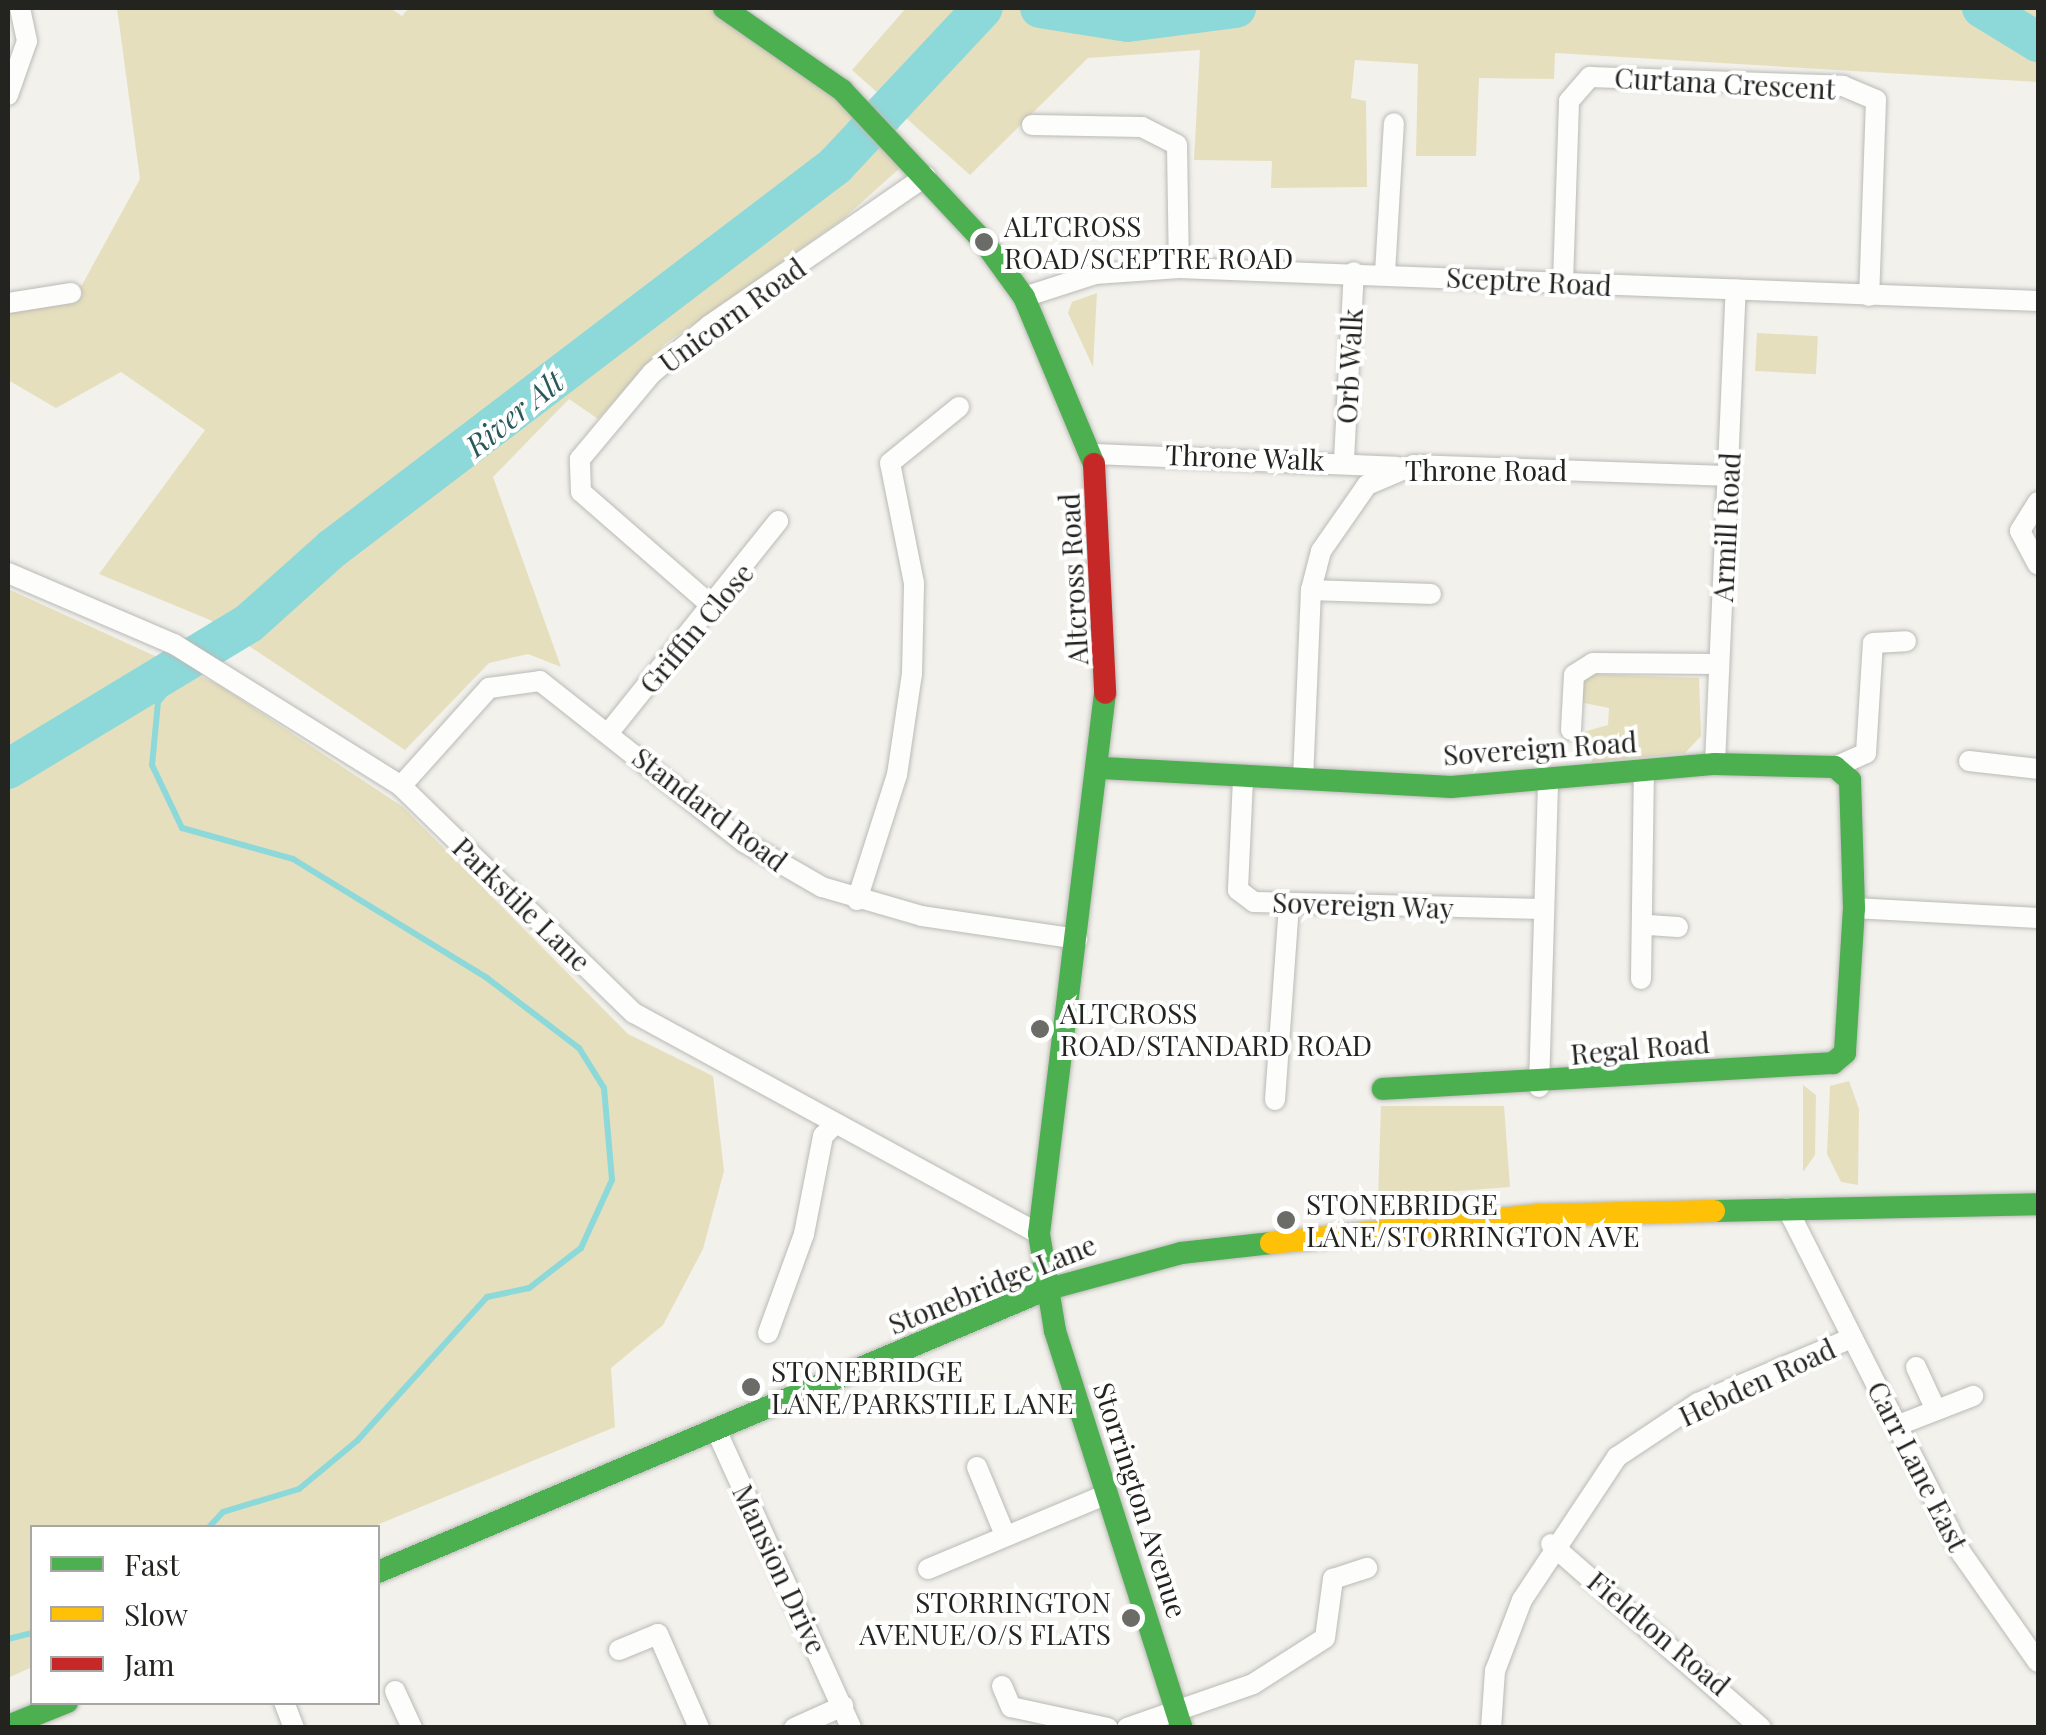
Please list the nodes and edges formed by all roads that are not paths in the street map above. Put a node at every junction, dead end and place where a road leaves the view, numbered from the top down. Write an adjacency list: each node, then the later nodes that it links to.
1 (20, 8): 3 (street)
2 (736, 11): 6 (street, Altcross Road)
3 (8, 95)
4 (1394, 123): 9 (street)
5 (1032, 125): 7 (street)
6 (926, 176): 14 (street, Altcross Road); 28 (street, Unicorn Road)
7 (1179, 268): 8 (street, Sceptre Road); 14 (street, Sceptre Road)
8 (1354, 272): 9 (street, Sceptre Road); 19 (street, Orb Walk)
9 (1385, 273): 10 (street, Sceptre Road)
10 (1562, 283): 11 (street, Sceptre Road); 13 (street, Curtana Crescent)
11 (1736, 289): 13 (street, Sceptre Road); 21 (street, Armill Road)
12 (71, 293): 16 (street)
13 (1869, 296): 15 (street, Sceptre Road)
14 (1024, 297): 18 (street, Altcross Road)
15 (2038, 301)
16 (8, 303)
17 (959, 407): 43 (street)
18 (1093, 454): 19 (street, Throne Walk); 36 (street, Altcross Road)
19 (1344, 460): 20 (street, Throne Walk)
20 (1397, 467): 21 (street, Throne Road); 26 (street, Throne Road)
21 (1730, 476): 30 (street, Armill Road)
22 (2038, 502): 24 (street)
23 (778, 522): 28 (street, Griffin Close)
24 (2038, 565)
25 (8, 573): 42 (street, Parkstile Lane)
26 (1311, 590): 27 (street); 41 (street, Throne Road)
27 (1431, 594)
28 (713, 606): 32 (street, Griffin Close)
29 (1906, 641): 35 (street)
30 (1720, 664): 31 (street); 34 (street, Armill Road)
31 (1570, 730)
32 (610, 732): 42 (street, Standard Road); 43 (street, Standard Road)
33 (1969, 761): 37 (street)
34 (1715, 764): 35 (street, Sovereign Road); 38 (street, Sovereign Road)
35 (1835, 767): 45 (street)
36 (1102, 768): 39 (street, Sovereign Road); 50 (street, Altcross Road)
37 (2038, 769)
38 (1644, 771): 40 (street, Sovereign Road); 48 (street)
39 (1243, 779): 41 (street, Sovereign Road); 44 (street, Sovereign Way)
40 (1548, 779): 41 (street, Sovereign Road); 46 (street, Regal Road)
41 (1303, 780)
42 (401, 786): 55 (street, Parkstile Lane)
43 (857, 900): 50 (street, Standard Road)
44 (1289, 903): 46 (street, Sovereign Way); 54 (street)
45 (1854, 908): 47 (street); 52 (street, Regal Road)
46 (1543, 910): 52 (street, Regal Road)
47 (2038, 918)
48 (1648, 925): 49 (street); 51 (street)
49 (1678, 926)
50 (1077, 939): 58 (street, Altcross Road)
51 (1642, 980)
52 (1539, 1087): 53 (street)
53 (1383, 1089)
54 (1275, 1100)
55 (836, 1123): 58 (street, Parkstile Lane); 60 (street)
56 (2038, 1204): 57 (street, Stonebridge Lane)
57 (1787, 1208): 59 (street, Stonebridge Lane); 61 (street, Carr Lane East)
58 (1038, 1234): 59 (street, Altcross Road)
59 (1045, 1290): 66 (street, Stonebridge Lane); 68 (street, Storrington Avenue)
60 (768, 1333)
61 (1852, 1338): 65 (street, Carr Lane East); 70 (street, Hebden Road)
62 (1916, 1367): 64 (street)
63 (1973, 1396): 64 (street)
64 (1936, 1410): 65 (street)
65 (1896, 1426): 75 (street, Carr Lane East)
66 (718, 1432): 73 (street, Stonebridge Lane); 79 (street, Mansion Drive)
67 (977, 1468): 69 (street)
68 (1108, 1494): 69 (street); 80 (street, Storrington Avenue)
69 (1003, 1530): 72 (street)
70 (1551, 1544): 88 (street, Hebden Road); 89 (street, Fieldton Road)
71 (1367, 1568): 80 (street)
72 (928, 1569)
73 (380, 1571)
74 (619, 1650): 83 (street)
75 (2038, 1662)
76 (1002, 1686): 86 (street)
77 (395, 1691): 82 (street)
78 (60, 1705): 81 (street)
79 (842, 1706): 84 (street); 85 (street, Mansion Drive)
80 (1180, 1719): 87 (street)
81 (8, 1726)
82 (412, 1728)
83 (698, 1728)
84 (794, 1728)
85 (852, 1728)
86 (1108, 1728)
87 (1127, 1728)
88 (1491, 1728)
89 (1762, 1728)

